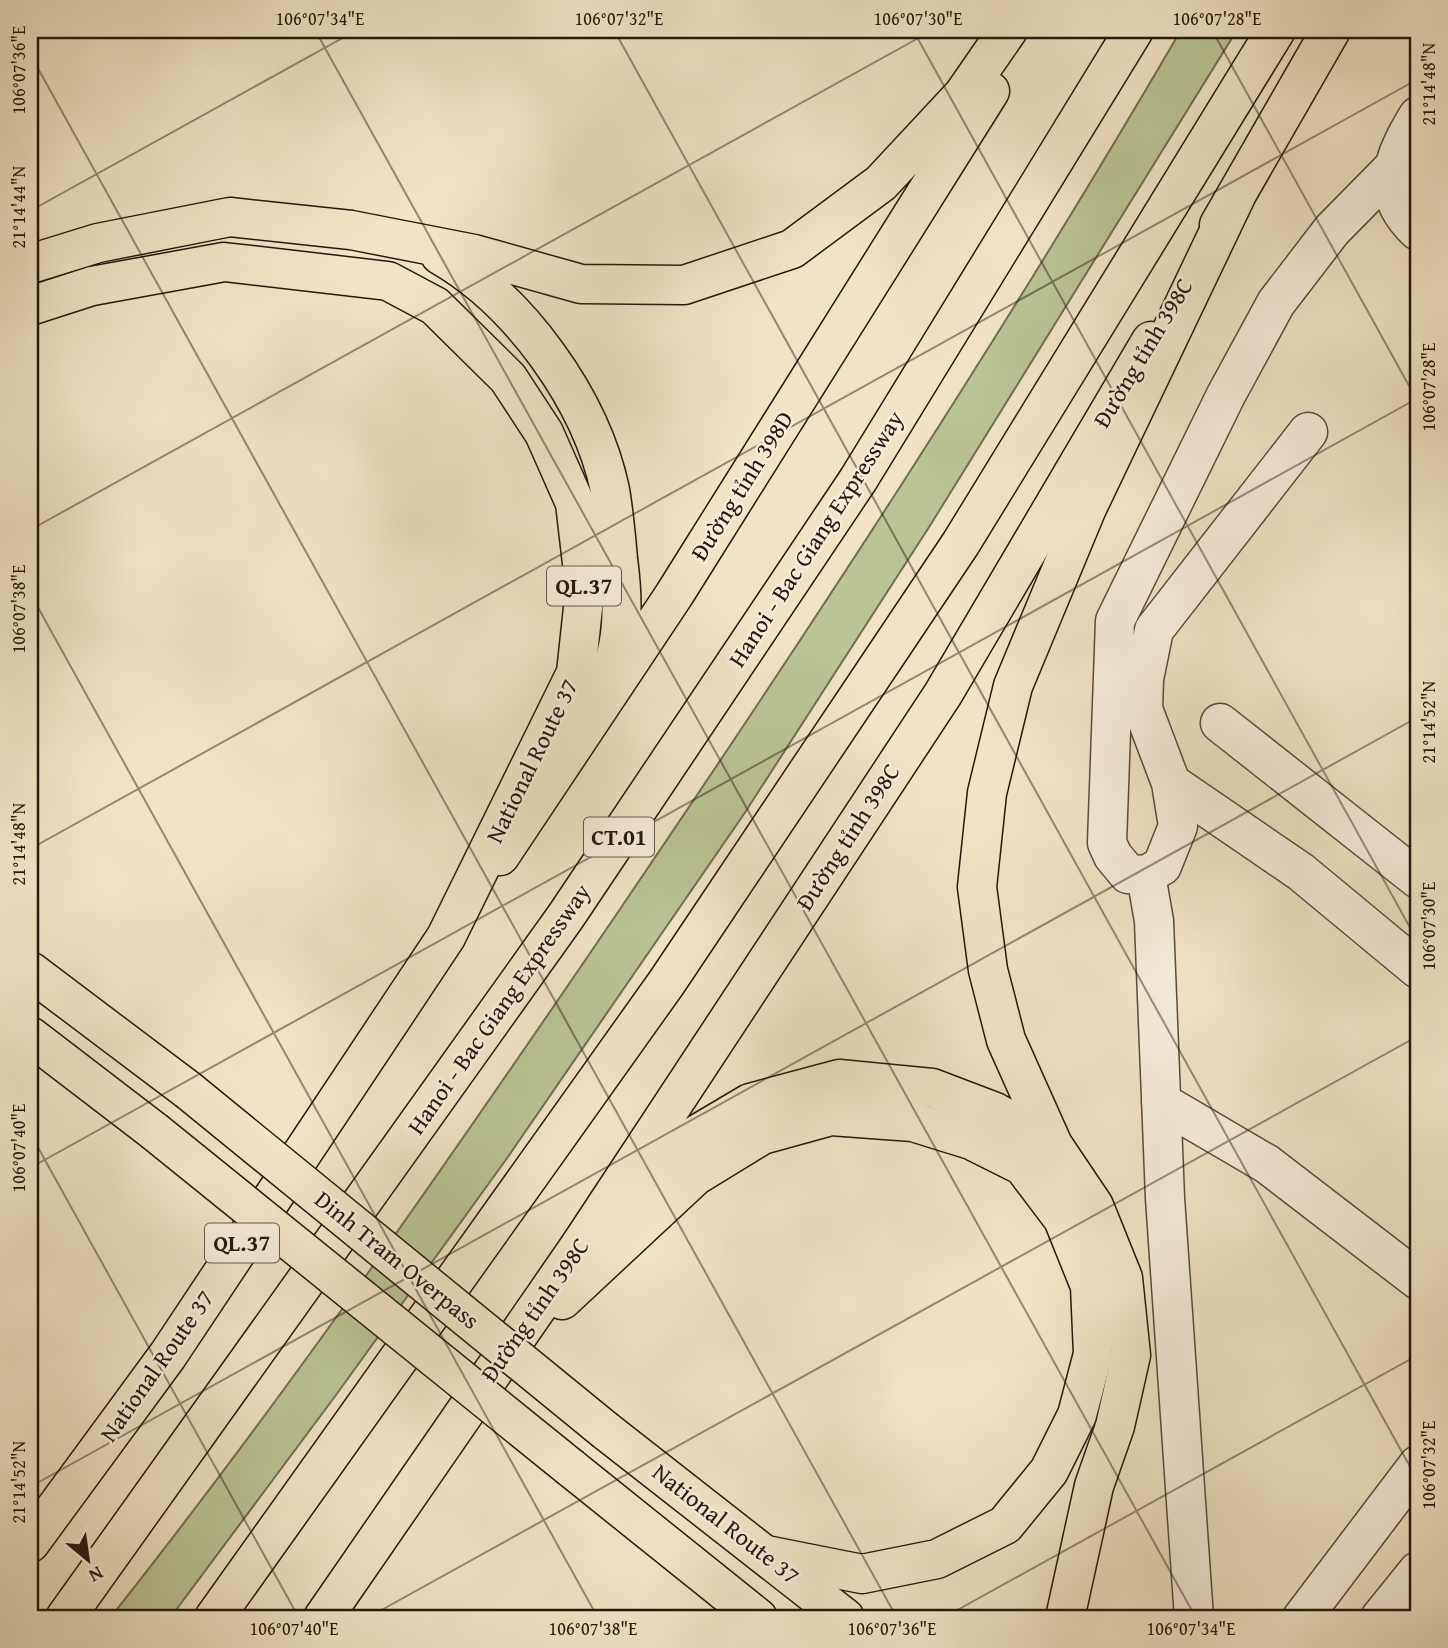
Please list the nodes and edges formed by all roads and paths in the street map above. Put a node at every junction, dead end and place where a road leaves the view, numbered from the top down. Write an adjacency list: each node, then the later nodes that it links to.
1 (1008, 30): 10 (main road)
2 (1029, 30): 15 (main road, Đường tỉnh 398D)
3 (1134, 30): 35 (main road, Hanoi - Bac Giang Expressway / CT.01)
4 (1276, 30): 36 (main road)
5 (1331, 30): 8 (main road, Đường tỉnh 398C)
6 (1418, 116): 7 (lane)
7 (1392, 169): 9 (lane); 17 (lane)
8 (1235, 198): 24 (main road); 25 (main road, Đường tỉnh 398C)
9 (1418, 231)
10 (420, 244): 11 (main road); 15 (main road)
11 (30, 264)
12 (30, 306): 19 (main road, National Route 37 / QL.37)
13 (1308, 432): 16 (lane)
14 (1220, 723): 18 (lane)
15 (559, 767): 19 (main road, Đường tỉnh 398D)
16 (1171, 783): 17 (lane); 20 (lane)
17 (1146, 875): 23 (lane)
18 (1418, 879)
19 (446, 937): 31 (main road, National Route 37 / QL.37)
20 (1418, 969)
21 (30, 971): 28 (main road, Dinh Tram Overpass, bridge)
22 (30, 1035): 34 (main road, bridge)
23 (1161, 1102): 26 (lane); 43 (lane)
24 (1053, 1145): 25 (main road); 42 (main road)
25 (581, 1244): 27 (main road, Đường tỉnh 398C)
26 (1418, 1280)
27 (506, 1352): 30 (main road, Đường tỉnh 398C); 32 (main road)
28 (606, 1430): 32 (main road, National Route 37)
29 (1418, 1465): 44 (lane)
30 (389, 1520): 37 (main road, Đường tỉnh 398C); 38 (main road)
31 (34, 1535)
32 (766, 1555): 41 (main road, National Route 37)
33 (1418, 1571): 45 (lane)
34 (713, 1583): 39 (main road); 40 (main road)
35 (65, 1618)
36 (214, 1618)
37 (323, 1618)
38 (346, 1618)
39 (729, 1618)
40 (758, 1618)
41 (845, 1618)
42 (1065, 1618)
43 (1194, 1618)
44 (1302, 1618)
45 (1380, 1618)

